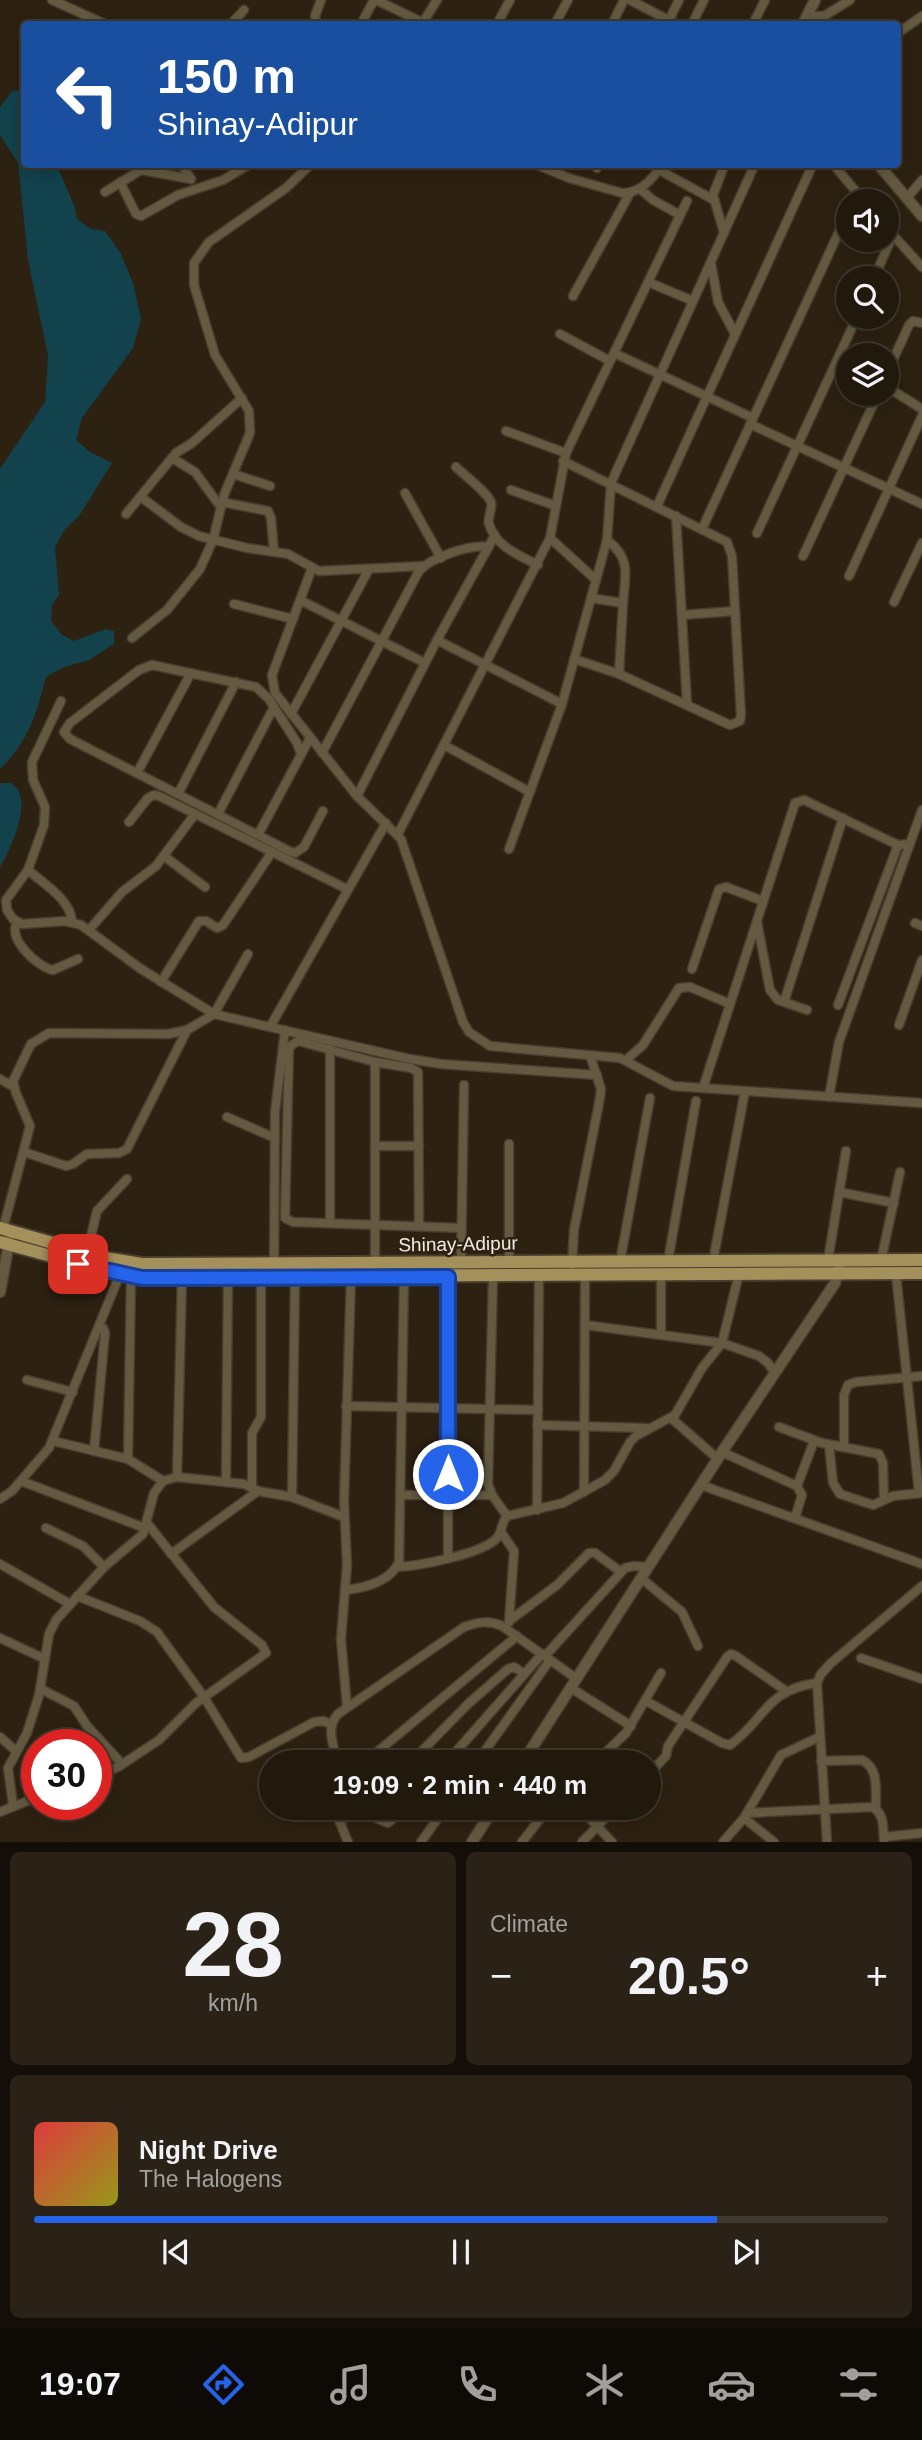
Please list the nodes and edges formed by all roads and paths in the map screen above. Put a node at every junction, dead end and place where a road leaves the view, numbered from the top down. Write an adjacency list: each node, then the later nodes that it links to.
1 (321, 0): 21 (street)
2 (375, 0): 22 (street); 23 (street)
3 (438, 0): 24 (street)
4 (510, 0): 25 (street)
5 (568, 0): 26 (street)
6 (624, 0): 27 (street)
7 (630, 0): 28 (street)
8 (680, 0): 29 (street)
9 (704, 0): 30 (street)
10 (765, 0): 31 (street)
11 (815, 0): 17 (street)
12 (850, 0): 17 (street)
13 (55, 2): 15 (street)
14 (244, 10): 20 (street)
15 (76, 13): 18 (street); 19 (street)
16 (922, 16): 32 (street)
17 (805, 20)
18 (74, 21)
19 (97, 21)
20 (233, 21)
21 (316, 21)
22 (363, 21)
23 (418, 21)
24 (426, 21)
25 (499, 21)
26 (557, 21)
27 (613, 21)
28 (667, 21)
29 (672, 21)
30 (694, 21)
31 (754, 21)
32 (901, 31)
33 (141, 168): 48 (street)
34 (147, 168): 46 (street)
35 (184, 168): 46 (street)
36 (243, 168): 49 (street)
37 (307, 168): 76 (street)
38 (545, 168): 53 (street)
39 (660, 168): 50 (street)
40 (663, 168): 55 (street)
41 (723, 168): 55 (street)
42 (753, 168): 59 (street)
43 (811, 168): 70 (street)
44 (836, 168): 51 (street)
45 (881, 168): 54 (street)
46 (191, 179): 49 (street)
47 (922, 180): 54 (street)
48 (120, 182): 49 (street); 52 (street)
49 (196, 188)
50 (640, 189): 53 (street); 57 (street)
51 (850, 189)
52 (104, 192)
53 (630, 193): 65 (street)
54 (907, 198): 58 (street)
55 (714, 200): 59 (street)
56 (687, 201): 57 (street)
57 (680, 215): 64 (street)
58 (922, 216)
59 (724, 233): 62 (street)
60 (836, 238): 80 (street)
61 (899, 241): 63 (street)
62 (711, 263): 66 (street); 70 (street)
63 (922, 267)
64 (648, 282): 66 (street); 72 (street)
65 (573, 296)
66 (694, 301): 73 (street)
67 (922, 323): 71 (street)
68 (851, 329): 82 (street)
69 (560, 334): 72 (street)
70 (735, 334): 75 (street)
71 (899, 347)
72 (612, 357): 73 (street); 83 (street)
73 (660, 374): 75 (street); 88 (street)
74 (899, 395): 78 (street)
75 (707, 396): 80 (street); 97 (street)
76 (242, 398): 84 (street); 87 (street)
77 (872, 406): 86 (street)
78 (922, 409)
79 (922, 416): 90 (street)
80 (752, 421): 82 (street); 100 (street)
81 (506, 431): 83 (street)
82 (797, 446): 86 (street); 101 (street)
83 (565, 457): 88 (street); 96 (street)
84 (172, 458): 93 (street); 94 (street)
85 (456, 467): 102 (street)
86 (843, 468): 90 (street); 109 (street)
87 (233, 474): 89 (street); 94 (street)
88 (611, 483): 97 (street); 105 (street)
89 (270, 486)
90 (890, 489): 95 (street); 115 (street)
91 (511, 490): 96 (street)
92 (405, 493): 110 (street)
93 (141, 497): 98 (street); 104 (street)
94 (221, 504): 104 (street); 108 (street)
95 (922, 504)
96 (556, 506): 103 (street)
97 (657, 506): 99 (street)
98 (126, 514)
99 (676, 516): 100 (street); 123 (street)
100 (702, 529): 122 (street)
101 (757, 533)
102 (495, 535): 107 (street); 111 (street)
103 (550, 538): 111 (street); 116 (street)
104 (213, 540): 108 (street); 126 (street)
105 (607, 540): 116 (street); 120 (street)
106 (922, 543): 119 (street)
107 (489, 547): 110 (street); 127 (street)
108 (274, 552): 113 (street)
109 (803, 556)
110 (441, 558): 112 (street)
111 (538, 565): 131 (street)
112 (424, 566): 114 (street); 128 (street)
113 (312, 568): 114 (street); 118 (street)
114 (369, 569): 125 (street)
115 (849, 576)
116 (596, 580): 117 (street)
117 (591, 598): 120 (street); 129 (street)
118 (300, 600): 124 (street); 125 (street)
119 (894, 602)
120 (622, 603): 133 (street)
121 (234, 604): 124 (street)
122 (736, 611): 123 (street); 137 (street)
123 (682, 615): 137 (street)
124 (293, 619): 139 (street)
125 (341, 620): 128 (street); 139 (street)
126 (132, 638)
127 (437, 640): 130 (street); 131 (street)
128 (382, 641): 130 (street); 142 (street)
129 (574, 659): 133 (street); 136 (street)
130 (425, 663): 147 (street)
131 (486, 665): 136 (street); 141 (street)
132 (191, 673): 134 (street); 144 (street); 144 (street)
133 (619, 674): 137 (street)
134 (236, 682): 138 (street); 146 (street)
135 (61, 701): 162 (street)
136 (562, 704): 145 (street)
137 (687, 704)
138 (274, 707): 143 (street); 151 (street)
139 (291, 714): 140 (street)
140 (310, 738): 142 (street); 143 (street)
141 (444, 745): 145 (street); 155 (street)
142 (322, 753): 147 (street)
143 (301, 754): 156 (street)
144 (137, 773): 146 (street)
145 (530, 792): 159 (street)
146 (178, 794): 151 (street)
147 (357, 796): 154 (street)
148 (922, 810): 157 (street)
149 (323, 811): 156 (street)
150 (195, 814): 153 (street); 160 (street); 161 (street)
151 (218, 814): 156 (street)
152 (843, 818): 158 (street); 165 (street); 175 (street)
153 (129, 822)
154 (386, 823): 155 (street); 164 (street)
155 (398, 834): 185 (street)
156 (258, 835)
157 (910, 844): 158 (street); 194 (street)
158 (898, 845): 177 (street)
159 (509, 849)
160 (272, 852): 164 (street); 174 (street)
161 (164, 856): 163 (street); 169 (street)
162 (28, 870): 167 (street); 168 (street)
163 (205, 887)
164 (347, 889): 181 (street)
165 (763, 901): 166 (street); 173 (street)
166 (757, 919): 175 (street); 176 (street)
167 (72, 921): 168 (street); 169 (street)
168 (17, 922): 171 (street)
169 (89, 930): 174 (street)
170 (248, 954): 179 (street)
171 (78, 959)
172 (922, 960): 180 (street)
173 (692, 969)
174 (162, 982): 179 (street)
175 (784, 1002): 178 (street)
176 (730, 1004): 186 (street); 192 (street)
177 (838, 1004)
178 (807, 1010)
179 (214, 1014): 181 (street); 182 (street)
180 (899, 1025)
181 (270, 1027): 183 (street)
182 (187, 1030): 191 (street); 204 (street)
183 (285, 1030): 188 (street); 199 (street)
184 (330, 1049): 187 (street); 209 (street); 209 (street)
185 (590, 1055): 186 (street); 188 (street)
186 (626, 1060): 192 (street)
187 (375, 1062): 201 (street); 202 (street)
188 (597, 1075): 225 (street)
189 (0, 1079): 191 (street)
190 (464, 1085): 212 (street)
191 (14, 1087): 204 (street)
192 (703, 1088): 193 (street)
193 (745, 1091): 194 (street); 217 (street)
194 (829, 1097): 197 (street)
195 (650, 1098): 219 (street)
196 (696, 1101): 216 (street)
197 (922, 1102)
198 (227, 1117): 199 (street)
199 (275, 1138): 221 (street)
200 (509, 1144): 220 (street)
201 (375, 1146): 202 (street); 210 (street)
202 (419, 1146): 211 (street)
203 (846, 1151): 207 (street)
204 (24, 1152): 213 (street)
205 (900, 1172): 208 (street)
206 (127, 1179): 214 (street)
207 (839, 1192): 208 (street); 224 (street)
208 (894, 1203): 218 (street)
209 (330, 1223): 210 (street)
210 (375, 1225): 211 (street); 222 (street)
211 (419, 1226): 212 (street)
212 (461, 1228): 223 (street)
213 (4, 1235): 214 (main road, Shinay-Adipur); 230 (main road, Shinay-Adipur); 240 (street)
214 (87, 1253): 221 (main road, Shinay-Adipur)
215 (922, 1260): 218 (main road, Shinay-Adipur)
216 (668, 1261): 217 (main road, Shinay-Adipur); 219 (main road, Shinay-Adipur)
217 (713, 1261): 224 (main road, Shinay-Adipur)
218 (881, 1261): 224 (main road, Shinay-Adipur)
219 (620, 1262): 225 (main road, Shinay-Adipur)
220 (509, 1263): 223 (main road, Shinay-Adipur); 225 (main road, Shinay-Adipur)
221 (274, 1264): 222 (main road, Shinay-Adipur)
222 (375, 1264): 223 (main road, Shinay-Adipur)
223 (461, 1264)
224 (835, 1264): 228 (main road, Shinay-Adipur); 229 (main road, Shinay-Adipur); 245 (street)
225 (576, 1270): 227 (main road, Shinay-Adipur); 231 (main road, Shinay-Adipur); 241 (street)
226 (922, 1273): 229 (main road, Shinay-Adipur)
227 (661, 1274): 228 (main road, Shinay-Adipur); 243 (street)
228 (739, 1274): 244 (street)
229 (896, 1274): 247 (street)
230 (125, 1275): 233 (main road, Shinay-Adipur); 242 (street); 266 (street)
231 (539, 1275): 232 (main road, Shinay-Adipur); 254 (street)
232 (493, 1276): 239 (main road, Shinay-Adipur); 253 (street)
233 (182, 1277): 234 (main road, Shinay-Adipur); 267 (street)
234 (229, 1277): 235 (main road, Shinay-Adipur); 270 (street)
235 (261, 1277): 236 (main road, Shinay-Adipur); 273 (street)
236 (295, 1277): 237 (main road, Shinay-Adipur); 279 (street)
237 (351, 1277): 238 (main road, Shinay-Adipur); 250 (street)
238 (404, 1277): 239 (main road, Shinay-Adipur); 251 (street)
239 (448, 1277): 252 (street)
240 (0, 1291)
241 (585, 1325): 243 (street); 257 (street)
242 (99, 1326): 249 (street); 264 (street)
243 (661, 1334): 244 (street)
244 (723, 1343): 245 (street); 255 (street)
245 (775, 1373): 265 (street)
246 (922, 1376): 247 (street)
247 (907, 1377): 263 (street); 275 (street)
248 (27, 1380): 249 (street)
249 (73, 1392): 260 (street)
250 (346, 1406): 251 (street); 284 (street)
251 (402, 1407): 252 (street); 276 (street)
252 (448, 1408): 253 (street); 277 (street)
253 (490, 1409): 254 (street); 278 (street)
254 (537, 1410): 256 (street)
255 (671, 1418): 259 (street); 265 (street)
256 (537, 1425): 257 (street); 282 (street)
257 (584, 1426): 259 (street); 274 (street)
258 (779, 1427): 261 (street)
259 (650, 1428): 274 (street)
260 (52, 1441): 264 (street); 268 (street)
261 (814, 1441): 262 (street); 272 (street)
262 (829, 1445): 263 (street); 281 (street)
263 (844, 1447): 281 (street)
264 (94, 1451): 266 (street)
265 (720, 1455): 271 (street); 272 (street)
266 (128, 1460): 269 (street)
267 (177, 1477): 269 (street); 270 (street)
268 (21, 1481): 280 (street); 286 (street)
269 (163, 1481): 286 (street)
270 (226, 1482): 273 (street)
271 (701, 1485): 285 (street); 295 (street)
272 (797, 1486): 285 (street)
273 (255, 1490): 279 (street); 289 (street)
274 (584, 1492): 282 (street)
275 (920, 1493): 281 (street)
276 (401, 1495): 277 (street); 294 (street)
277 (448, 1495): 278 (street); 290 (street)
278 (492, 1495): 283 (street)
279 (292, 1497): 284 (street)
280 (0, 1500)
281 (884, 1500)
282 (537, 1510): 283 (street)
283 (507, 1516): 288 (street)
284 (344, 1517): 299 (street)
285 (795, 1518): 292 (street)
286 (146, 1525): 289 (street); 293 (street)
287 (46, 1528): 293 (street)
288 (501, 1532): 290 (street); 302 (street)
289 (171, 1554): 316 (street)
290 (448, 1558): 294 (street)
291 (0, 1564): 301 (street)
292 (922, 1564)
293 (104, 1567): 300 (street)
294 (397, 1567): 299 (street)
295 (649, 1567): 296 (street); 297 (street)
296 (621, 1572): 302 (street); 306 (street)
297 (642, 1578): 305 (street); 313 (street)
298 (922, 1586): 312 (street)
299 (345, 1590): 318 (street)
300 (77, 1596): 301 (street); 316 (street)
301 (70, 1604): 308 (street)
302 (508, 1625): 303 (street); 318 (street)
303 (517, 1636): 306 (street); 325 (street)
304 (0, 1638): 308 (street)
305 (698, 1646)
306 (546, 1657): 309 (street); 313 (street); 328 (street)
307 (861, 1658): 311 (street)
308 (45, 1659): 314 (street)
309 (523, 1673): 326 (street); 327 (street)
310 (662, 1673): 317 (street)
311 (922, 1679)
312 (817, 1683): 315 (street); 323 (street)
313 (574, 1684): 321 (street); 329 (street)
314 (41, 1689): 331 (street); 334 (street)
315 (786, 1690): 319 (street); 319 (street)
316 (204, 1697): 320 (street); 334 (street)
317 (646, 1701): 319 (street); 321 (street)
318 (347, 1707): 320 (street)
319 (684, 1722): 332 (street)
320 (331, 1724): 324 (street)
321 (631, 1726): 330 (street)
322 (0, 1737): 331 (street)
323 (819, 1737): 333 (street); 341 (street)
324 (334, 1750)
325 (379, 1750)
326 (423, 1750)
327 (457, 1750)
328 (485, 1750)
329 (531, 1750)
330 (609, 1750)
331 (16, 1751): 337 (street)
332 (661, 1761)
333 (821, 1761): 338 (street); 339 (street)
334 (122, 1764): 335 (street)
335 (112, 1769)
336 (21, 1802): 337 (street)
337 (13, 1805): 340 (street)
338 (876, 1808): 339 (street); 350 (street)
339 (825, 1809): 341 (street); 359 (street)
340 (0, 1812)
341 (745, 1816): 357 (street); 358 (street)
342 (437, 1820): 352 (street)
343 (486, 1820): 353 (street)
344 (539, 1820): 354 (street)
345 (591, 1820): 348 (street)
346 (603, 1820): 348 (street)
347 (339, 1821): 351 (street)
348 (597, 1826): 355 (street); 356 (street)
349 (922, 1833): 350 (street)
350 (884, 1839)
351 (348, 1842)
352 (421, 1842)
353 (472, 1842)
354 (522, 1842)
355 (582, 1842)
356 (612, 1842)
357 (723, 1842)
358 (774, 1842)
359 (827, 1842)

